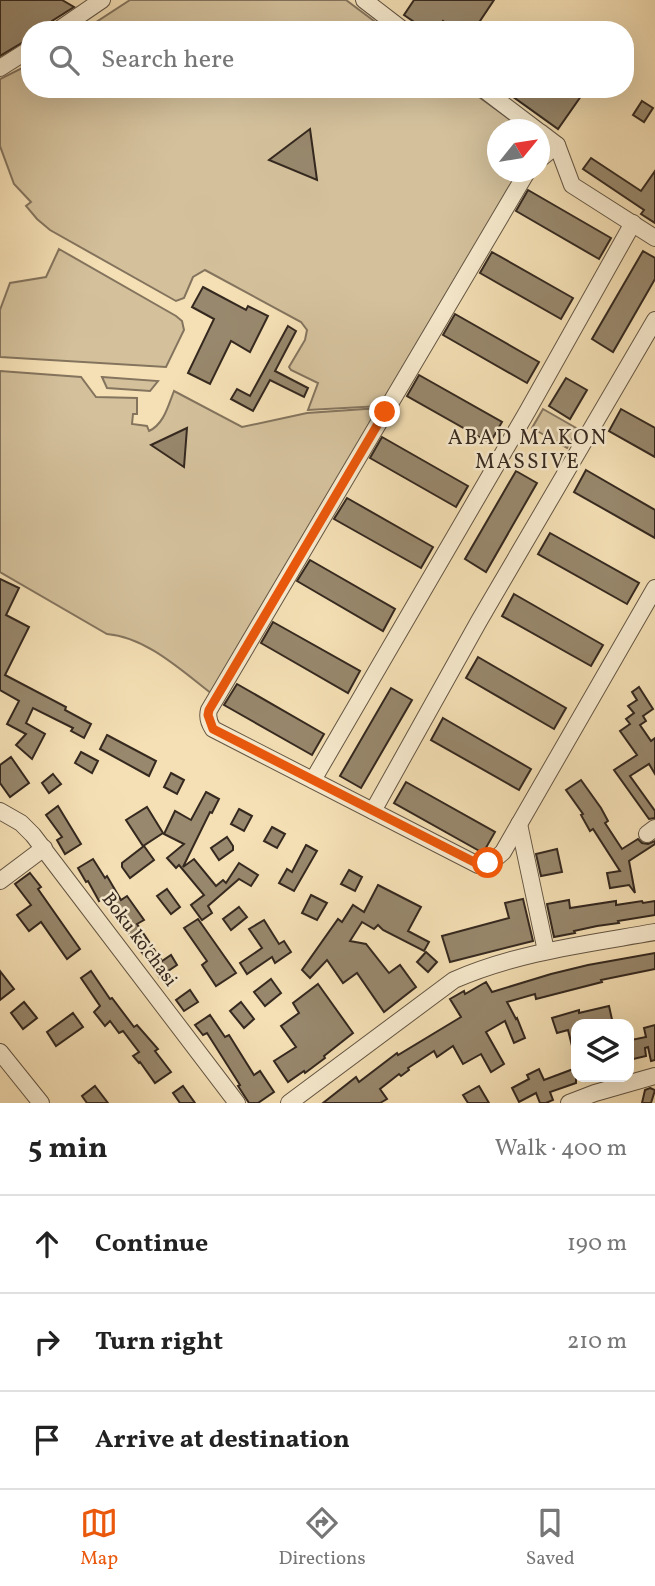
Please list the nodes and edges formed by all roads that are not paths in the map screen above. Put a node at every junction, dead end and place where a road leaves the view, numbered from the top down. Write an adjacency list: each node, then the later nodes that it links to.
1 (103, 0): 3 (street)
2 (364, 0): 4 (street)
3 (72, 21)
4 (391, 21)
5 (21, 55): 6 (street)
6 (0, 68)
7 (495, 98): 8 (street)
8 (522, 119)
9 (550, 140): 10 (street)
10 (557, 145): 11 (street); 13 (street)
11 (550, 151)
12 (521, 182): 17 (street)
13 (633, 223): 14 (street); 17 (street)
14 (655, 238)
15 (655, 320): 19 (street)
16 (655, 588): 20 (street)
17 (313, 780): 19 (street)
18 (0, 811): 21 (street, Boku ko'chasi)
19 (373, 811): 20 (street)
20 (519, 824): 24 (street)
21 (44, 848): 22 (street); 28 (street, Boku ko'chasi)
22 (0, 881)
23 (655, 932): 24 (street)
24 (546, 951): 29 (street)
25 (0, 1052): 27 (street)
26 (655, 1076): 30 (street)
27 (41, 1103)
28 (237, 1103)
29 (289, 1103)
30 (569, 1103)

